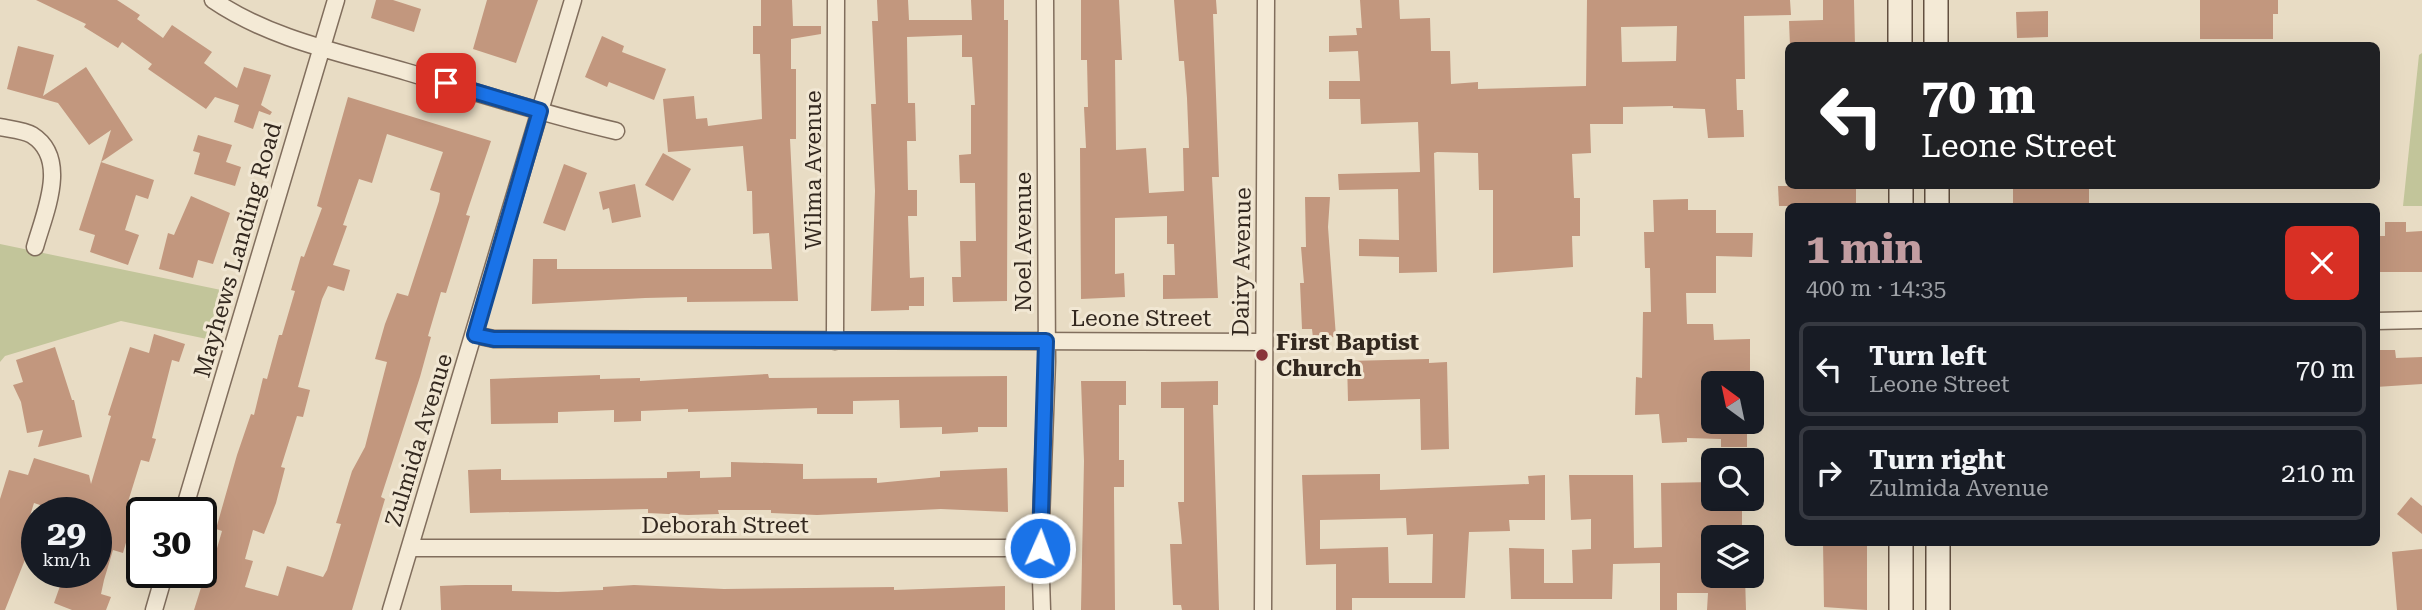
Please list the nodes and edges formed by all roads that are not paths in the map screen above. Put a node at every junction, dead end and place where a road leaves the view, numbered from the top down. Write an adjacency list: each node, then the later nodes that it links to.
1 (213, 0): 11 (street)
2 (336, 0): 11 (street, Mayhews Landing Road)
3 (573, 0): 12 (street, Zulmida Avenue)
4 (836, 0): 19 (street, Wilma Avenue)
5 (1045, 0): 20 (street, Noel Avenue)
6 (1266, 0): 21 (street, Dairy Avenue)
7 (1900, 0): 9 (main road)
8 (1936, 0): 10 (main road)
9 (1900, 42)
10 (1936, 42)
11 (320, 47): 12 (street); 22 (street, Mayhews Landing Road)
12 (540, 111): 14 (street); 18 (street, Zulmida Avenue)
13 (0, 127): 15 (street)
14 (616, 131)
15 (36, 247)
16 (2422, 320): 17 (street)
17 (2380, 321)
18 (475, 335): 19 (street, Leone Street); 25 (street, Zulmida Avenue)
19 (835, 341): 20 (street, Leone Street)
20 (1046, 341): 21 (street, Leone Street); 26 (street, Noel Avenue)
21 (1262, 342): 31 (street, Dairy Avenue)
22 (188, 497)
23 (1901, 546): 32 (main road)
24 (1938, 546): 33 (main road)
25 (410, 548): 26 (street, Deborah Street); 29 (street, Zulmida Avenue)
26 (1040, 548): 30 (street, Noel Avenue)
27 (160, 588): 28 (street)
28 (153, 610)
29 (391, 610)
30 (1042, 610)
31 (1263, 610)
32 (1901, 610)
33 (1938, 610)

